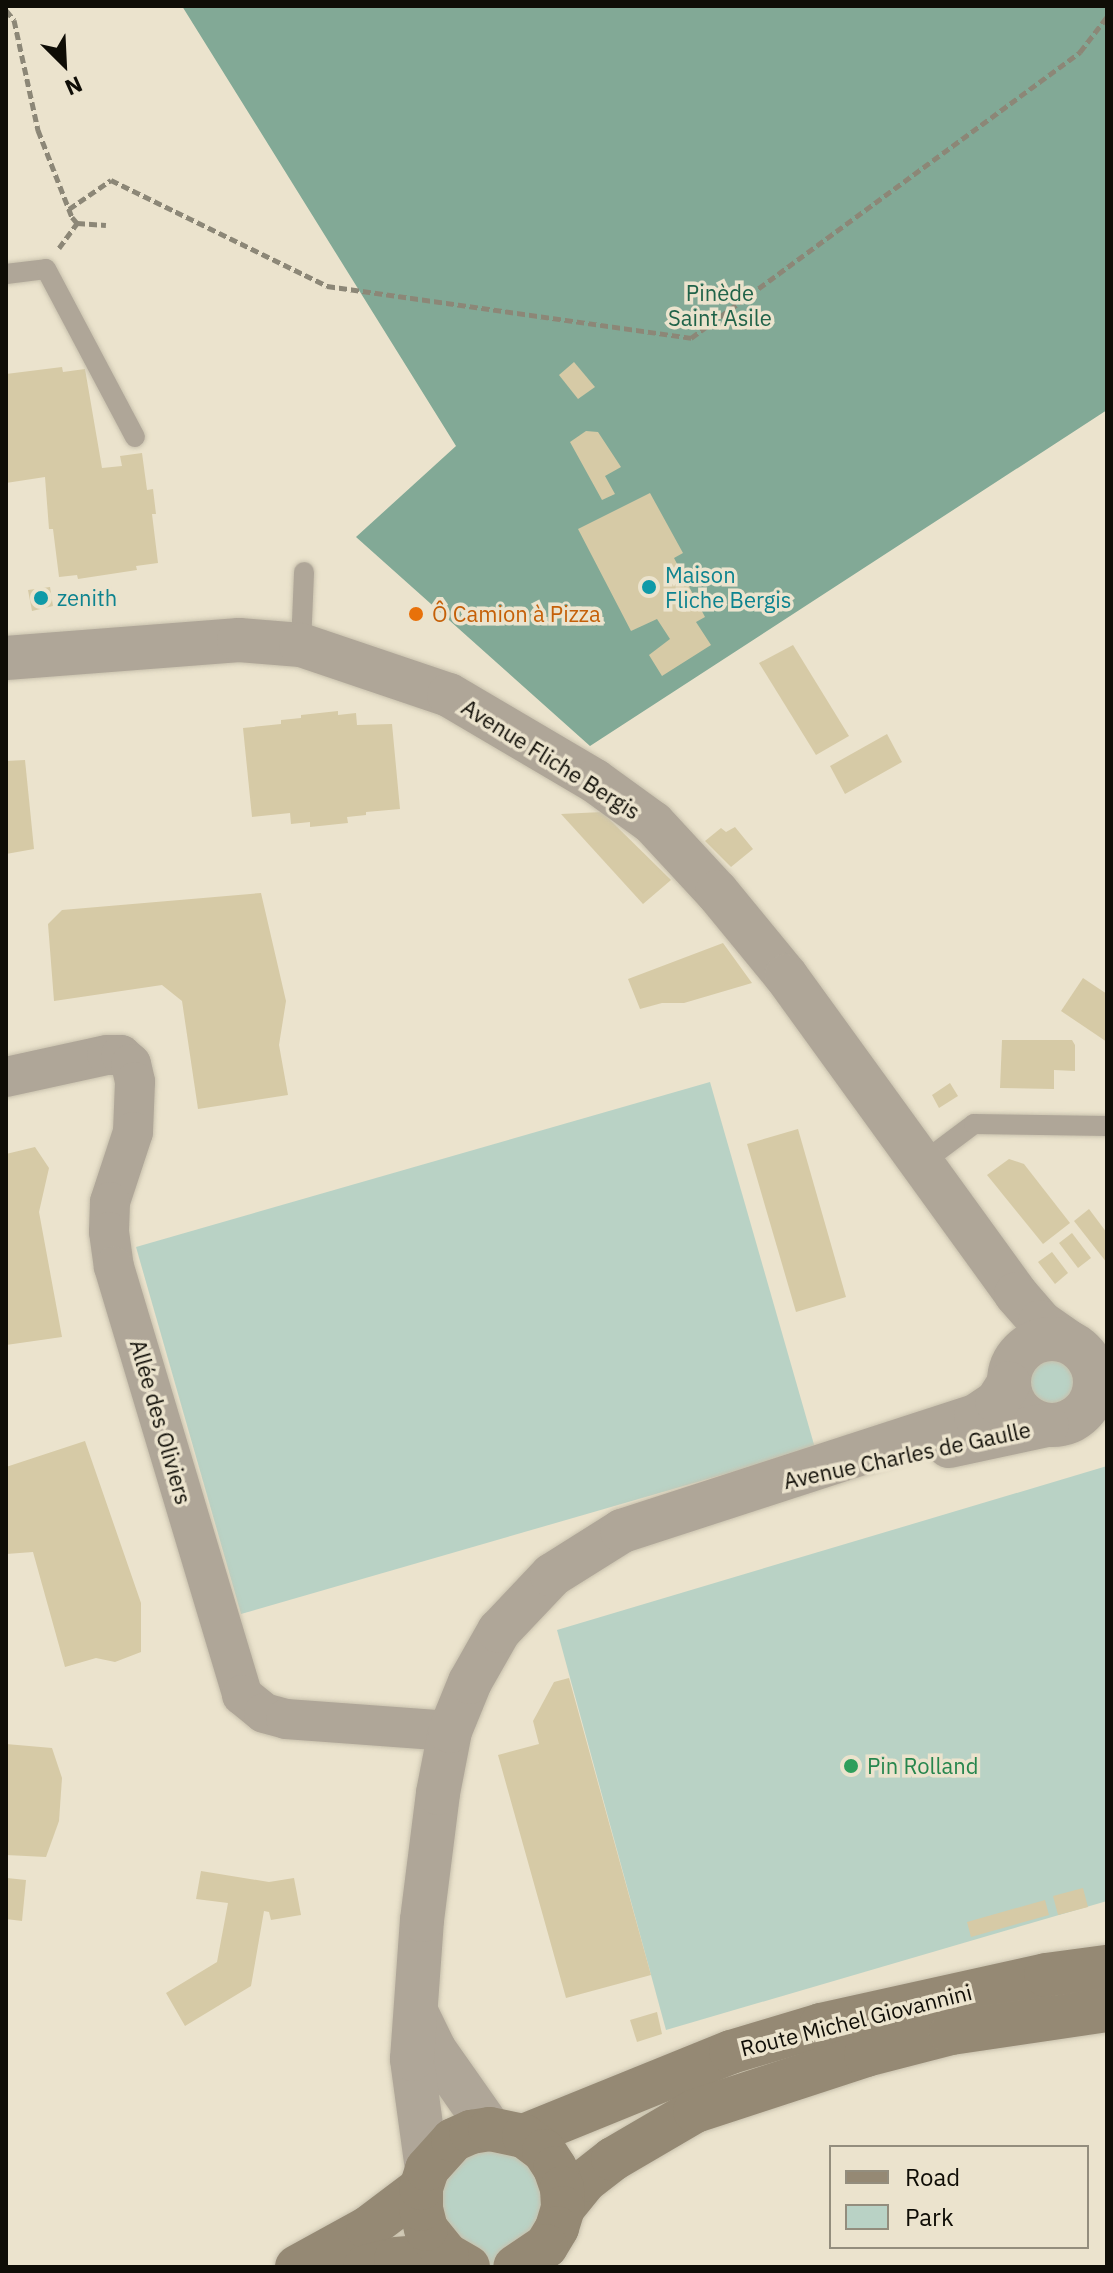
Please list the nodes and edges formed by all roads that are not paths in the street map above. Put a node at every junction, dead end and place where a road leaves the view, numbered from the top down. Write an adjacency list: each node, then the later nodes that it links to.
1 (6, 274): 2 (lane)
2 (135, 437)
3 (304, 572): 4 (lane)
4 (301, 645): 5 (street, Avenue Fliche Bergis); 8 (street, Avenue Fliche Bergis)
5 (6, 658)
6 (6, 1077): 14 (street, Allée des Oliviers)
7 (1107, 1126): 8 (lane)
8 (922, 1163): 9 (street, Avenue Fliche Bergis)
9 (1016, 1294): 10 (street, Avenue Fliche Bergis); 11 (street)
10 (1084, 1347): 11 (street); 12 (street)
11 (1011, 1371): 12 (street); 13 (street, Avenue Charles de Gaulle)
12 (1079, 1413): 13 (street, Avenue Charles de Gaulle)
13 (767, 1486): 14 (street, Avenue Charles de Gaulle)
14 (450, 1731): 17 (street, Avenue Charles de Gaulle)
15 (1107, 1967): 18 (main road, Route Michel Giovannini)
16 (1107, 2010): 20 (main road, Route Michel Giovannini)
17 (418, 2016): 18 (street, Avenue Charles de Gaulle); 19 (street, Avenue Charles de Gaulle)
18 (507, 2132): 19 (main road, Route Michel Giovannini); 20 (main road)
19 (424, 2179): 21 (main road); 23 (main road, Route Michel Giovannini)
20 (563, 2208): 22 (main road, Route Michel Giovannini)
21 (456, 2262): 24 (main road)
22 (524, 2264)
23 (297, 2267)
24 (365, 2267)

